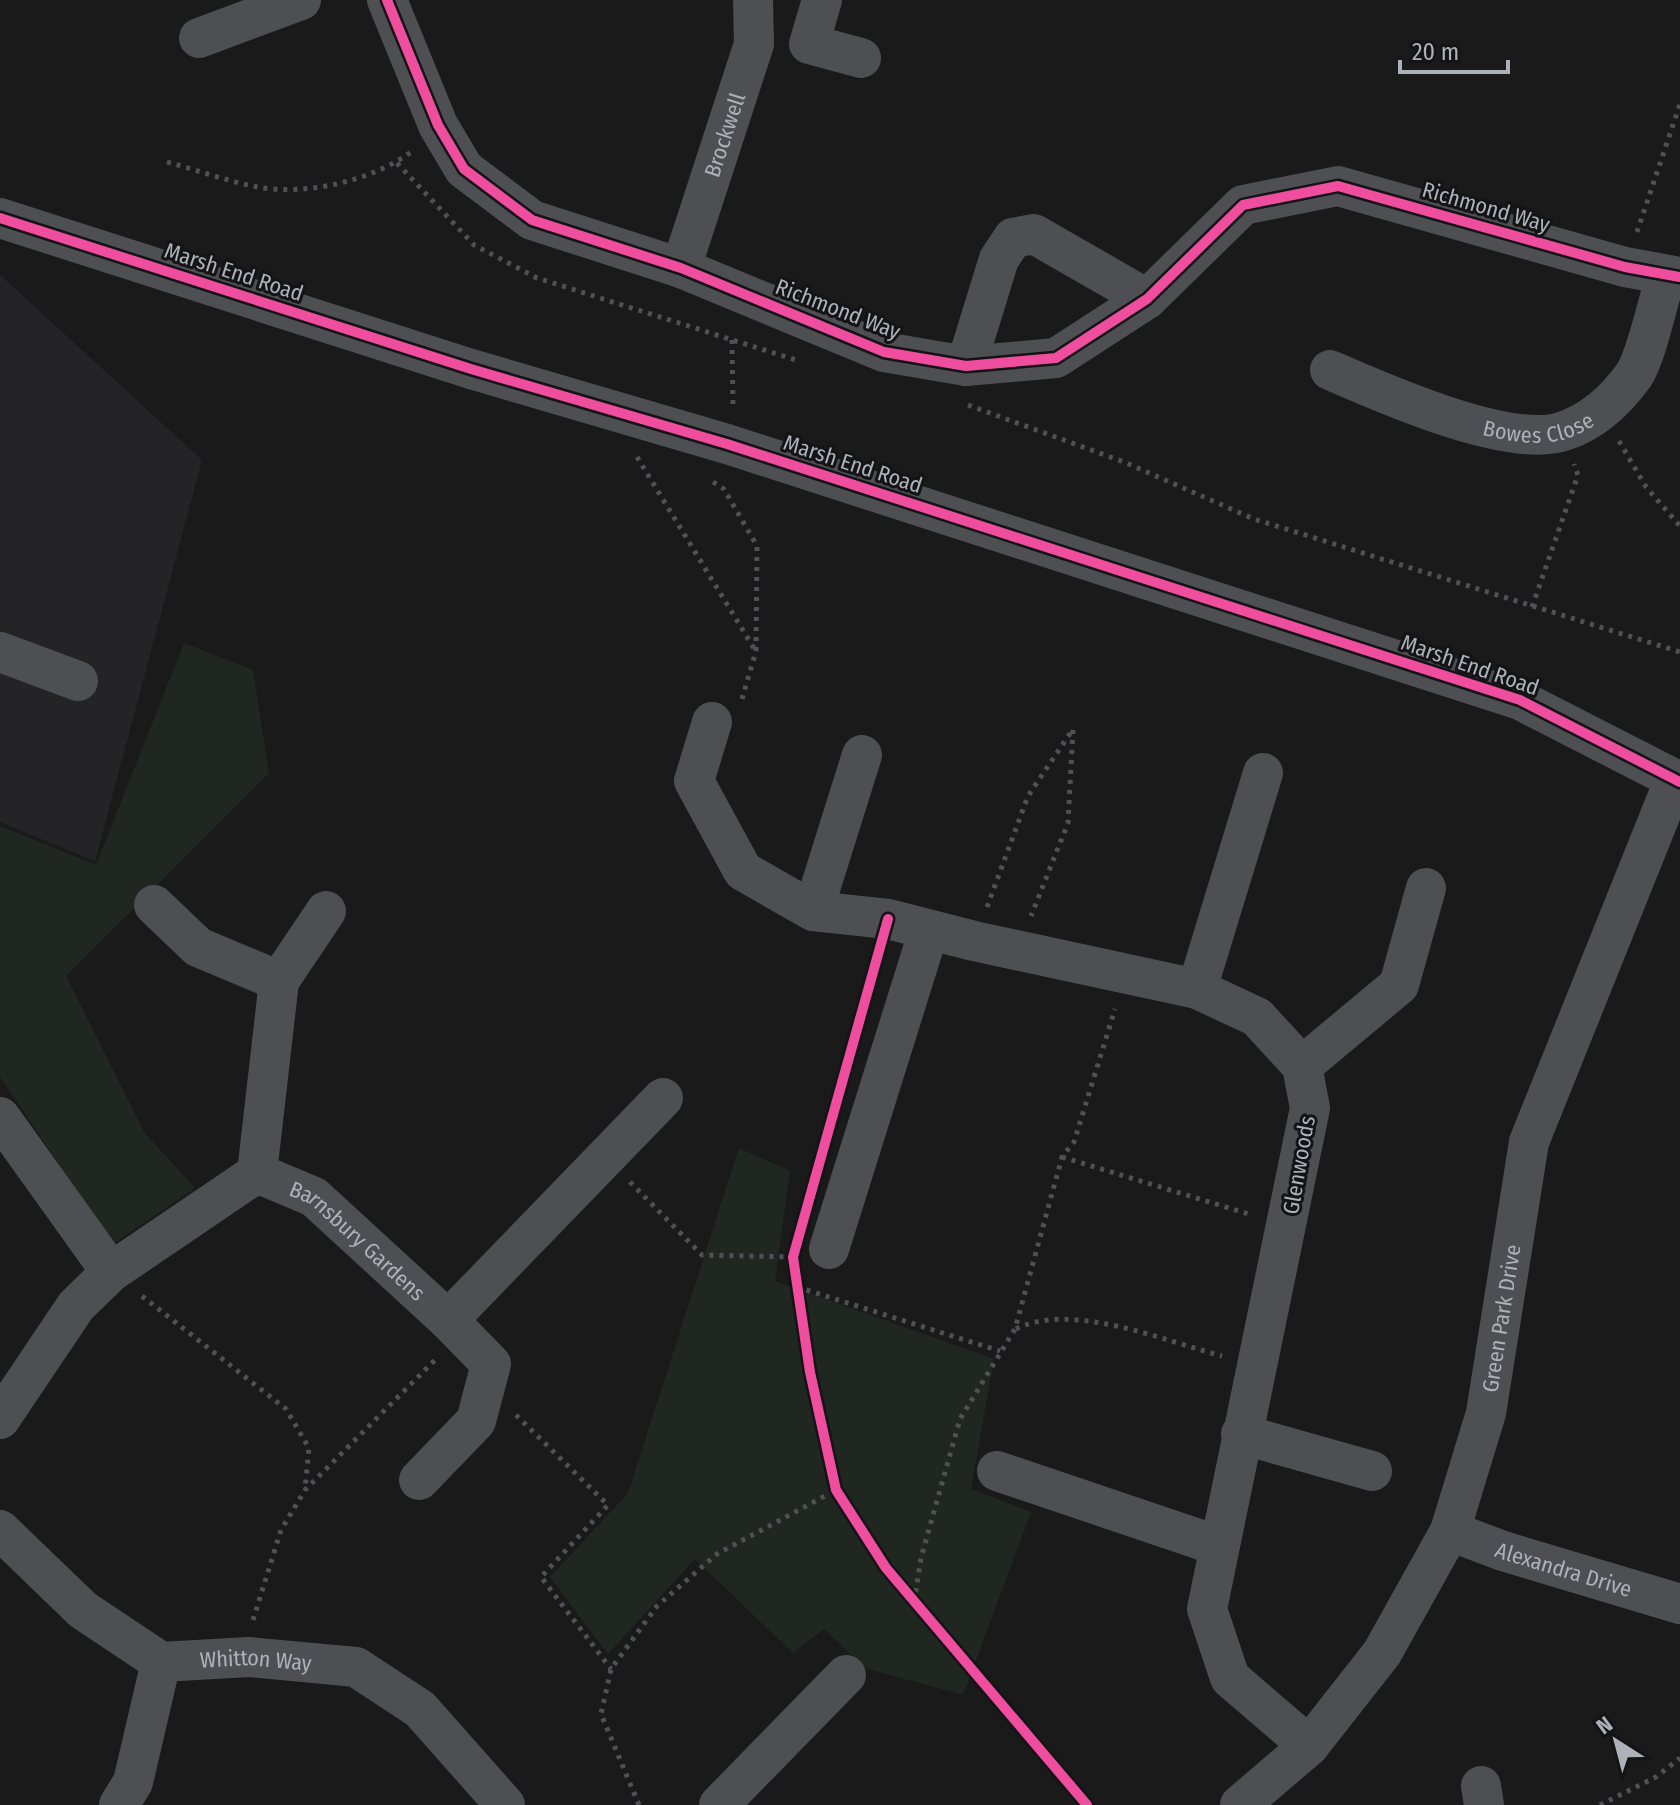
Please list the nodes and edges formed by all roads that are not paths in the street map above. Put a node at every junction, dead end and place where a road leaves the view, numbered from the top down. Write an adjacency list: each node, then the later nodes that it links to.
1 (301, 0): 5 (street)
2 (387, 0): 8 (street, Richmond Way)
3 (753, 0): 8 (street, Brockwell)
4 (822, 0): 6 (street)
5 (199, 38)
6 (861, 58)
7 (0, 218): 18 (street, Marsh End Road)
8 (681, 268): 12 (street, Richmond Way)
9 (1673, 276): 10 (street, Richmond Way); 11 (street, Bowes Close)
10 (1147, 299): 12 (street, Richmond Way); 12 (street)
11 (1330, 370)
12 (960, 383)
13 (0, 652): 14 (street)
14 (78, 681)
15 (712, 722): 22 (street)
16 (862, 755): 22 (street)
17 (1263, 773): 25 (street)
18 (1677, 781): 39 (street, Green Park Drive)
19 (1426, 888): 26 (street)
20 (154, 905): 24 (street)
21 (326, 911): 24 (street)
22 (813, 911): 23 (street)
23 (929, 930): 25 (street); 30 (street)
24 (279, 981): 29 (street)
25 (1197, 989): 26 (street)
26 (1302, 1066): 34 (street, Glenwoods)
27 (663, 1098): 32 (street)
28 (0, 1117): 31 (street)
29 (257, 1173): 31 (street); 32 (street, Barnsbury Gardens)
30 (806, 1250)
31 (111, 1272): 33 (street)
32 (454, 1327): 37 (street, Barnsbury Gardens)
33 (0, 1419)
34 (1241, 1434): 36 (street); 40 (street, Glenwoods)
35 (997, 1471): 40 (street)
36 (1372, 1471)
37 (419, 1480)
38 (0, 1530): 42 (street)
39 (1450, 1531): 41 (street, Alexandra Drive); 44 (street, Green Park Drive)
40 (1219, 1546): 44 (street, Glenwoods)
41 (1680, 1604)
42 (161, 1662): 45 (street); 46 (street, Whitton Way)
43 (846, 1675): 47 (street)
44 (1309, 1746): 48 (street, Green Park Drive)
45 (119, 1805)
46 (505, 1805)
47 (719, 1805)
48 (1240, 1805)

